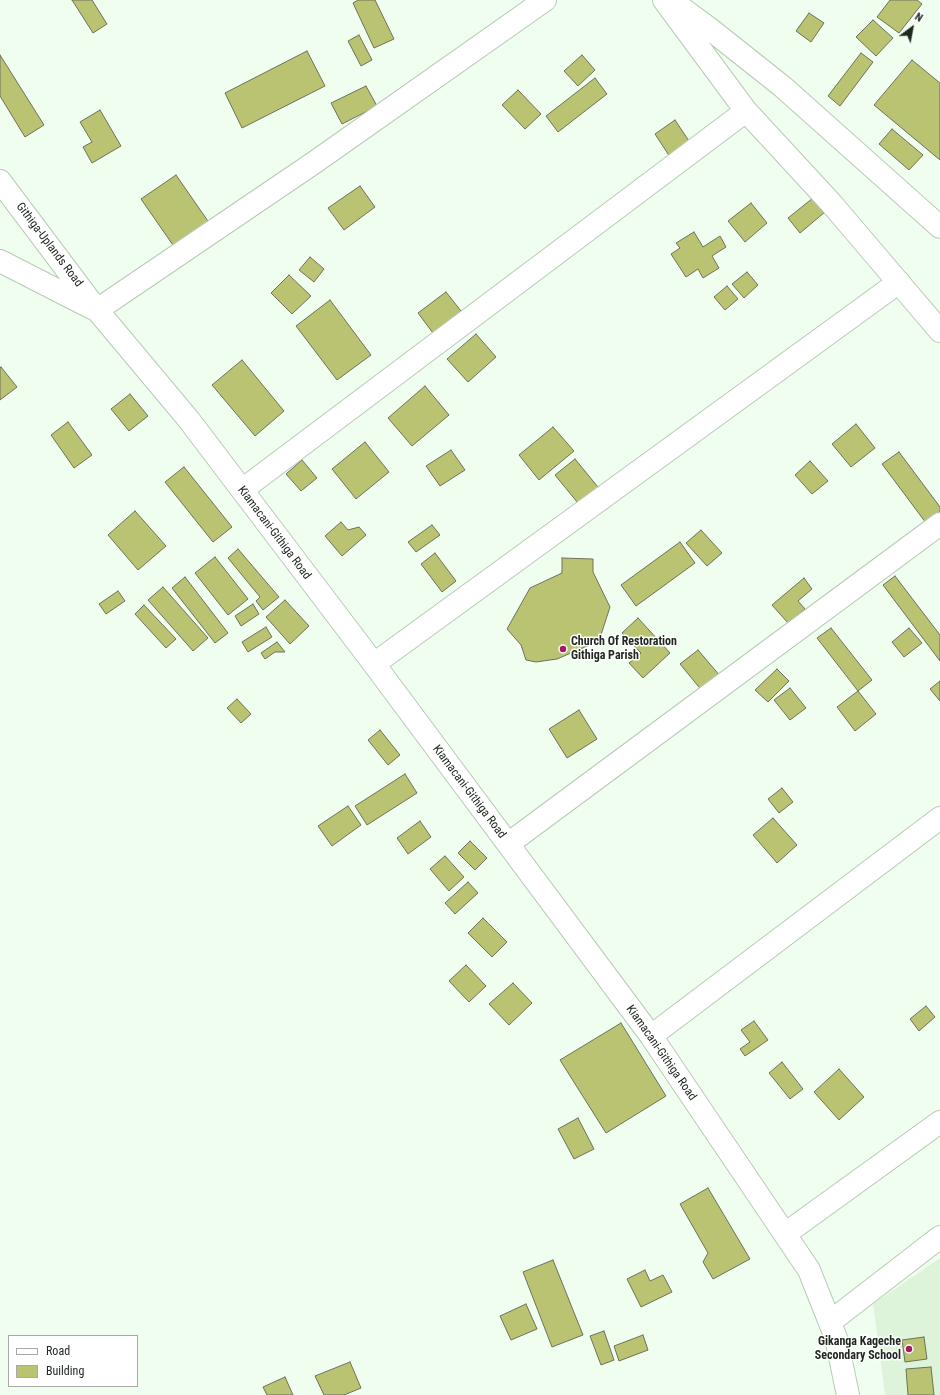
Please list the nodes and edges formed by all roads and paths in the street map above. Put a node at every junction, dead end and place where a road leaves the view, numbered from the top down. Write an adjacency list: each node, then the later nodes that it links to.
1 (545, 0): 9 (street)
2 (664, 0): 4 (street)
3 (671, 0): 6 (street)
4 (746, 111): 8 (street); 11 (street)
5 (0, 181): 9 (street, Githiga-Uplands Road)
6 (940, 227)
7 (0, 261): 9 (street, Kiamacani-Githiga Road)
8 (899, 282): 10 (street); 13 (street)
9 (97, 310): 11 (street, Kiamacani-Githiga Road)
10 (940, 331)
11 (242, 490): 13 (street, Kiamacani-Githiga Road)
12 (940, 524): 15 (street)
13 (374, 664): 15 (street, Kiamacani-Githiga Road)
14 (940, 818): 16 (street)
15 (508, 844): 16 (street, Kiamacani-Githiga Road)
16 (651, 1036): 18 (street, Kiamacani-Githiga Road)
17 (940, 1122): 18 (street)
18 (785, 1234): 20 (street, Kiamacani-Githiga Road)
19 (940, 1236): 20 (street)
20 (830, 1322): 21 (street, Kiamacani-Githiga Road)
21 (848, 1395)

